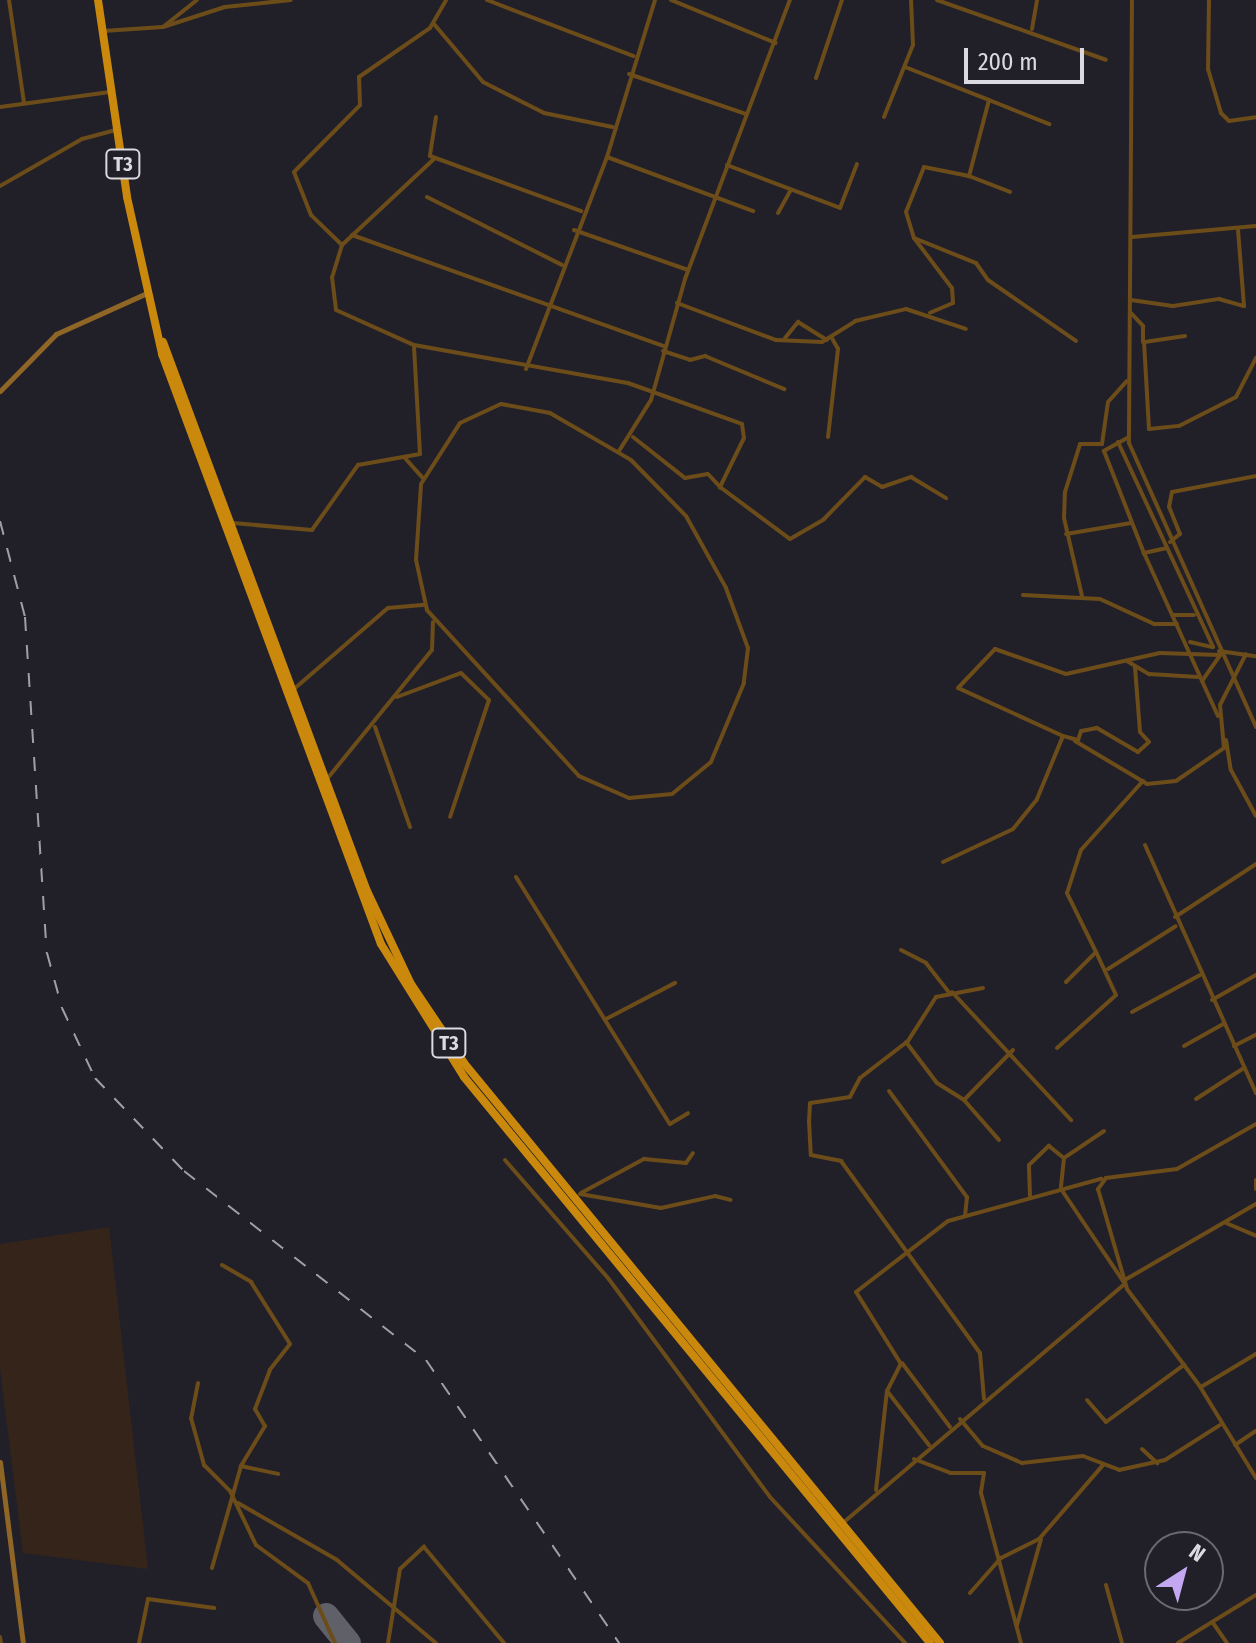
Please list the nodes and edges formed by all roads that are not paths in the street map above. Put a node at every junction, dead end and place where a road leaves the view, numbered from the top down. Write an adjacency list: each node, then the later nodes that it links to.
1 (9, 0): 28 (street)
2 (98, 0): 19 (highway, T3)
3 (197, 0): 17 (street)
4 (291, 0): 17 (street)
5 (446, 0): 16 (street)
6 (487, 0): 21 (street)
7 (655, 0): 21 (street)
8 (671, 0): 20 (street)
9 (790, 0): 20 (street)
10 (842, 0): 25 (street)
11 (911, 0): 23 (street)
12 (937, 0): 18 (street)
13 (1037, 0): 18 (street)
14 (1132, 0): 54 (street)
15 (1209, 0): 33 (street)
16 (434, 24): 35 (street); 56 (street)
17 (163, 27): 19 (street)
18 (1032, 30): 22 (street)
19 (103, 31): 26 (highway, T3)
20 (777, 43): 30 (street)
21 (634, 56): 24 (street)
22 (1106, 60)
23 (905, 67): 27 (street); 32 (street)
24 (629, 74): 30 (street); 35 (street)
25 (816, 78)
26 (113, 92): 28 (street); 36 (highway, T3)
27 (989, 100): 34 (street); 41 (street)
28 (24, 103): 29 (street)
29 (0, 107)
30 (746, 114): 40 (street)
31 (436, 117): 38 (street)
32 (884, 117)
33 (1256, 117)
34 (1049, 124)
35 (613, 127): 37 (street)
36 (118, 130): 42 (street); 59 (highway, T3)
37 (607, 157): 44 (street); 47 (street)
38 (435, 158): 47 (street); 53 (street)
39 (857, 164): 43 (street)
40 (727, 165): 43 (street); 44 (street)
41 (969, 176): 45 (street); 55 (street)
42 (0, 186)
43 (790, 190): 49 (street)
44 (717, 192): 48 (street); 58 (street)
45 (1010, 192)
46 (427, 197): 57 (street)
47 (581, 211): 51 (street)
48 (753, 211)
49 (778, 213)
50 (1256, 226): 52 (street)
51 (574, 230): 57 (street); 58 (street)
52 (1238, 230): 54 (street); 60 (street)
53 (352, 235): 56 (street); 61 (street)
54 (1132, 237): 60 (street)
55 (914, 238): 63 (street); 71 (street)
56 (342, 245): 73 (street)
57 (562, 265): 61 (street)
58 (688, 270): 62 (street)
59 (147, 293): 65 (highway, T3); 80 (street)
60 (1131, 300): 64 (street)
61 (547, 302): 74 (street); 76 (street)
62 (677, 303): 69 (street); 74 (street)
63 (929, 313): 66 (street); 67 (street)
64 (1131, 313): 72 (street); 77 (street)
65 (156, 326): 91 (highway, T3); 222 (highway, T3)
66 (966, 329)
67 (834, 335): 70 (street); 82 (street)
68 (1185, 336): 72 (street)
69 (785, 339): 70 (street); 70 (street)
70 (827, 340)
71 (1076, 341)
72 (1144, 342): 75 (street)
73 (414, 345): 76 (street); 86 (street)
74 (663, 348): 78 (street); 79 (street)
75 (1256, 358)
76 (526, 369): 78 (street)
77 (1129, 379): 83 (street); 93 (street)
78 (652, 389): 81 (street); 89 (street)
79 (784, 389)
80 (0, 391)
81 (633, 437): 85 (street); 89 (street)
82 (828, 437)
83 (1129, 437): 84 (street); 94 (street)
84 (1118, 442): 92 (street); 95 (street)
85 (619, 451): 88 (street); 102 (street)
86 (404, 457): 88 (street); 91 (street)
87 (1256, 476): 94 (street)
88 (423, 478): 99 (street)
89 (720, 487): 90 (street)
90 (946, 498)
91 (233, 523): 114 (highway, T3)
92 (1132, 523): 93 (street); 96 (street)
93 (1066, 534): 98 (street)
94 (1172, 542): 95 (street); 107 (street)
95 (1166, 546): 96 (street); 101 (street)
96 (1144, 553): 100 (street)
97 (1023, 595): 98 (street)
98 (1082, 596): 103 (street)
99 (425, 605): 102 (street); 114 (street)
100 (1173, 615): 101 (street); 103 (street)
101 (1194, 615): 105 (street)
102 (433, 622): 115 (street)
103 (1177, 624): 104 (street)
104 (1190, 642): 105 (street); 106 (street)
105 (1213, 647): 107 (street)
106 (1192, 652): 107 (street); 110 (street); 113 (street)
107 (1221, 653): 108 (street); 112 (street); 113 (street)
108 (1246, 654): 109 (street); 112 (street)
109 (1256, 656)
110 (1125, 660): 111 (street); 119 (street)
111 (1135, 667): 113 (street); 119 (street)
112 (1231, 676): 116 (street); 118 (street)
113 (1200, 680): 116 (street)
114 (292, 690): 121 (highway, T3)
115 (397, 697): 117 (street); 124 (street)
116 (1218, 716): 120 (street)
117 (375, 727): 121 (street); 125 (street)
118 (1256, 727)
119 (1065, 736): 122 (street); 127 (street)
120 (1225, 737): 122 (street); 123 (street)
121 (326, 781): 168 (highway, T3)
122 (1143, 781): 133 (street)
123 (1256, 816)
124 (450, 817)
125 (410, 827)
126 (1145, 845): 130 (street)
127 (943, 862)
128 (1256, 864): 130 (street)
129 (516, 877): 143 (street)
130 (1175, 917): 131 (street)
131 (1176, 926): 134 (street); 135 (street)
132 (901, 950): 140 (street)
133 (1096, 952): 134 (street); 137 (street)
134 (1108, 969): 149 (street)
135 (1200, 975): 141 (street); 142 (street)
136 (1256, 975): 141 (street)
137 (1066, 982)
138 (675, 983): 143 (street)
139 (983, 988): 140 (street)
140 (949, 990): 146 (street); 150 (street)
141 (1212, 1000): 144 (street)
142 (1132, 1012)
143 (606, 1019): 156 (street)
144 (1223, 1024): 147 (street); 148 (street)
145 (1256, 1035): 148 (street)
146 (906, 1042): 155 (street); 175 (street)
147 (1184, 1046)
148 (1234, 1046): 151 (street)
149 (1057, 1048)
150 (1013, 1050): 155 (street); 157 (street)
151 (1244, 1068): 153 (street); 154 (street)
152 (889, 1091): 172 (street)
153 (1256, 1093)
154 (1196, 1099)
155 (964, 1100): 160 (street)
156 (688, 1113)
157 (1071, 1120)
158 (1256, 1124): 164 (street)
159 (1104, 1131): 162 (street)
160 (999, 1140)
161 (693, 1153): 168 (street)
162 (1064, 1158): 166 (street); 169 (street)
163 (505, 1160): 221 (street)
164 (1106, 1178): 166 (street); 177 (street)
165 (1256, 1180): 167 (street)
166 (1061, 1189): 169 (street); 177 (street)
167 (1256, 1189)
168 (576, 1196): 170 (street); 204 (highway, T3)
169 (1030, 1196): 172 (street)
170 (731, 1200)
171 (1256, 1204): 173 (street)
172 (965, 1215): 175 (street)
173 (1225, 1222): 174 (street); 177 (street)
174 (1256, 1236)
175 (907, 1252): 179 (street); 184 (street)
176 (222, 1265): 197 (street)
177 (1124, 1282): 180 (street); 184 (street)
178 (1256, 1354): 182 (street)
179 (897, 1358): 183 (street); 188 (street)
180 (1184, 1365): 182 (street); 185 (street)
181 (198, 1383): 202 (street)
182 (1201, 1387): 187 (street)
183 (887, 1391): 190 (street); 201 (street)
184 (984, 1399): 186 (street)
185 (1087, 1400)
186 (960, 1419): 188 (street); 196 (street)
187 (1220, 1425): 191 (street); 193 (street)
188 (950, 1427): 190 (street)
189 (1256, 1431): 191 (street)
190 (929, 1445): 194 (street)
191 (1235, 1445): 199 (street)
192 (1142, 1449): 193 (street)
193 (1165, 1460): 196 (street)
194 (908, 1461): 201 (street); 206 (street)
195 (0, 1462): 200 (street)
196 (1103, 1465): 205 (street)
197 (241, 1466): 198 (street); 202 (street)
198 (278, 1474)
199 (1256, 1478)
200 (2, 1484): 215 (street)
201 (876, 1490): 204 (street)
202 (230, 1491): 203 (street); 207 (street)
203 (235, 1502): 211 (street); 217 (street)
204 (842, 1524): 223 (highway, T3)
205 (1041, 1537): 206 (street); 214 (street)
206 (1000, 1561): 209 (street); 214 (street)
207 (212, 1568)
208 (1106, 1585): 225 (street)
209 (970, 1593)
210 (1256, 1595): 213 (street)
211 (394, 1603): 218 (street); 219 (street); 220 (street)
212 (214, 1608): 216 (street)
213 (1213, 1623): 226 (street); 227 (street)
214 (1017, 1625): 224 (street)
215 (23, 1643)
216 (139, 1643)
217 (335, 1643)
218 (388, 1643)
219 (436, 1643)
220 (504, 1643)
221 (905, 1643)
222 (930, 1643)
223 (940, 1643)
224 (1021, 1643)
225 (1122, 1643)
226 (1178, 1643)
227 (1227, 1643)

